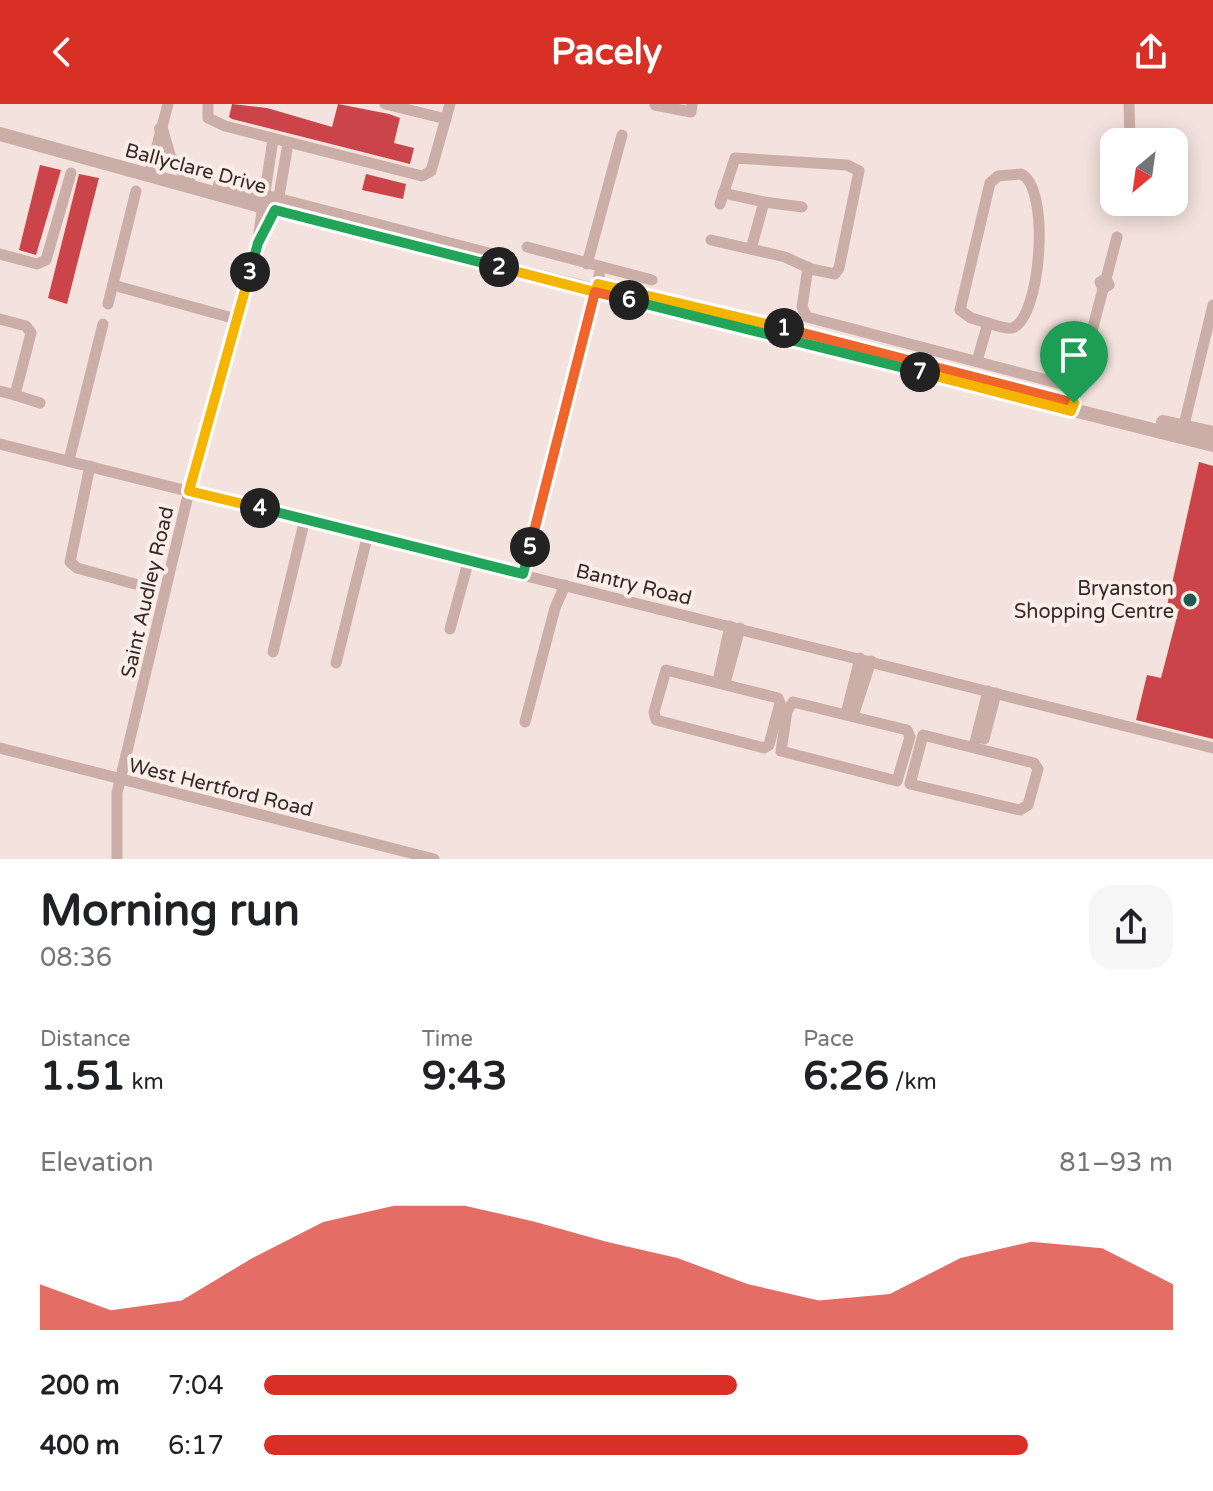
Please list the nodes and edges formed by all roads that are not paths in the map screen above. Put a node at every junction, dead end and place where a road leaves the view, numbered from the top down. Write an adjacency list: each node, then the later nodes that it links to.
1 (168, 104): 10 (street)
2 (208, 104): 13 (street)
3 (385, 104): 8 (street)
4 (450, 104): 8 (street)
5 (692, 104): 7 (street)
6 (1129, 104): 9 (street)
7 (655, 105)
8 (446, 119): 14 (street)
9 (1130, 128)
10 (161, 129): 15 (street); 17 (street)
11 (0, 134): 15 (street, Ballyclare Drive)
12 (622, 135): 27 (street)
13 (273, 139): 14 (street); 20 (street)
14 (288, 143): 20 (street)
15 (150, 172): 17 (street, Ballyclare Drive); 20 (street, Ballyclare Drive)
16 (71, 173): 26 (street)
17 (189, 177): 20 (street, Ballyclare Drive)
18 (136, 191): 31 (street)
19 (764, 202): 21 (street); 25 (street); 28 (street)
20 (269, 203): 32 (street, Ballyclare Drive); 36 (street, Saint Audley Road)
21 (802, 207)
22 (1117, 237): 42 (street)
23 (711, 240): 25 (street)
24 (527, 247): 27 (street)
25 (751, 249): 28 (street)
26 (0, 254)
27 (587, 264): 29 (street)
28 (808, 267): 39 (street)
29 (601, 268): 30 (street); 32 (street)
30 (652, 280)
31 (113, 285): 33 (street); 36 (street)
32 (596, 288): 42 (street, Ballyclare Drive); 54 (street)
33 (108, 304)
34 (1213, 305): 44 (street)
35 (0, 319): 41 (street)
36 (236, 319): 50 (street, Saint Audley Road)
37 (988, 323): 37 (street); 39 (street)
38 (103, 324): 48 (street)
39 (977, 361): 42 (street)
40 (0, 391): 41 (street)
41 (15, 395): 43 (street)
42 (1074, 400): 44 (street, Ballyclare Drive)
43 (40, 403)
44 (1182, 431): 45 (street, Ballyclare Drive); 47 (street, Ballyclare Drive)
45 (1213, 433)
46 (0, 444): 48 (street, Bantry Road)
47 (1213, 445)
48 (69, 460): 49 (street, Bantry Road)
49 (90, 466): 50 (street, Bantry Road); 55 (street)
50 (189, 491): 51 (street, Bantry Road); 69 (street, Saint Audley Road)
51 (305, 519): 52 (street, Bantry Road); 59 (street)
52 (368, 534): 53 (street, Bantry Road); 61 (street)
53 (469, 559): 54 (street, Bantry Road); 58 (street)
54 (523, 574): 56 (street, Bantry Road)
55 (135, 584)
56 (560, 584): 57 (street, Bantry Road); 65 (street)
57 (735, 627): 60 (street, Bantry Road); 62 (street)
58 (450, 629)
59 (273, 652)
60 (865, 660): 63 (street, Bantry Road); 64 (street)
61 (336, 663)
62 (721, 682): 62 (street)
63 (992, 692): 66 (street); 68 (street, Bantry Road)
64 (849, 715): 64 (street)
65 (525, 722)
66 (978, 747): 66 (street)
67 (0, 748): 69 (street, West Hertford Road)
68 (1213, 748)
69 (121, 780): 70 (street, West Hertford Road); 71 (street, Saint Audley Road)
70 (379, 845): 72 (street); 73 (street, West Hertford Road)
71 (117, 859)
72 (376, 859)
73 (434, 859)

